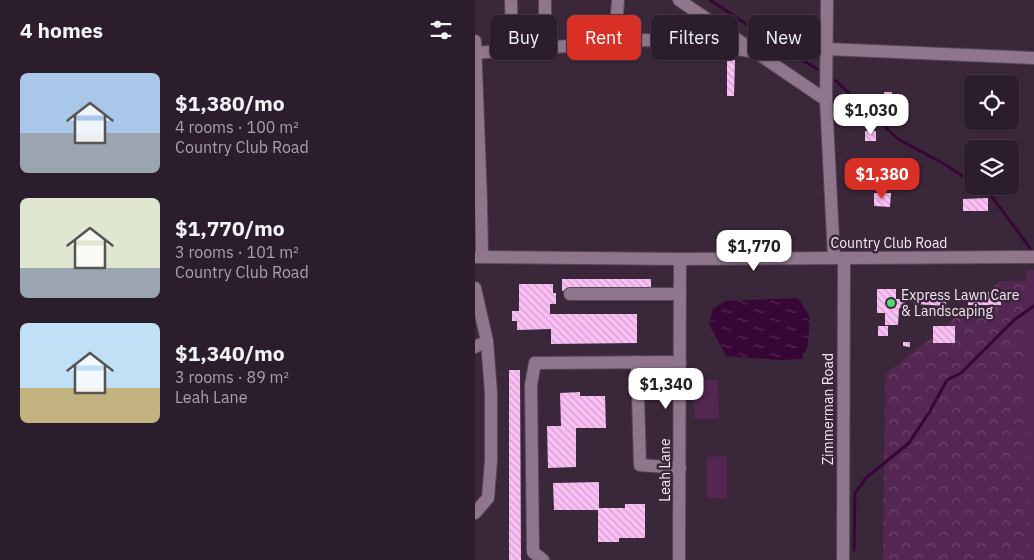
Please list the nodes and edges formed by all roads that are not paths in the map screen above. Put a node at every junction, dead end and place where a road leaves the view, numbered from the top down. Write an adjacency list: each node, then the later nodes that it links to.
1 (511, 0): 6 (street)
2 (545, 0): 7 (street)
3 (618, 0): 8 (street)
4 (679, 0): 11 (street)
5 (827, 0): 12 (street, Zimmerman Road)
6 (511, 15)
7 (545, 15)
8 (617, 15)
9 (641, 40): 13 (street)
10 (475, 41): 15 (street)
11 (748, 48)
12 (827, 49): 16 (street); 18 (street, Zimmerman Road)
13 (748, 50)
14 (490, 51): 15 (street)
15 (475, 52): 19 (street)
16 (1034, 58)
17 (766, 60): 18 (street)
18 (826, 100): 22 (street, Zimmerman Road)
19 (478, 202): 20 (street)
20 (478, 257): 23 (street, Country Club Road)
21 (1034, 257): 22 (street, Country Club Road)
22 (839, 258): 23 (street, Country Club Road); 36 (street, Zimmerman Road)
23 (680, 259): 26 (street, Leah Lane)
24 (475, 288): 27 (street)
25 (570, 294): 26 (street)
26 (680, 294): 31 (street, Leah Lane)
27 (478, 313): 28 (street)
28 (487, 341): 29 (street); 33 (street)
29 (475, 348)
30 (637, 362): 31 (street); 32 (street); 34 (street)
31 (680, 362): 32 (street, Leah Lane)
32 (680, 468): 35 (street, Leah Lane)
33 (475, 513)
34 (543, 560)
35 (679, 560)
36 (843, 560)

